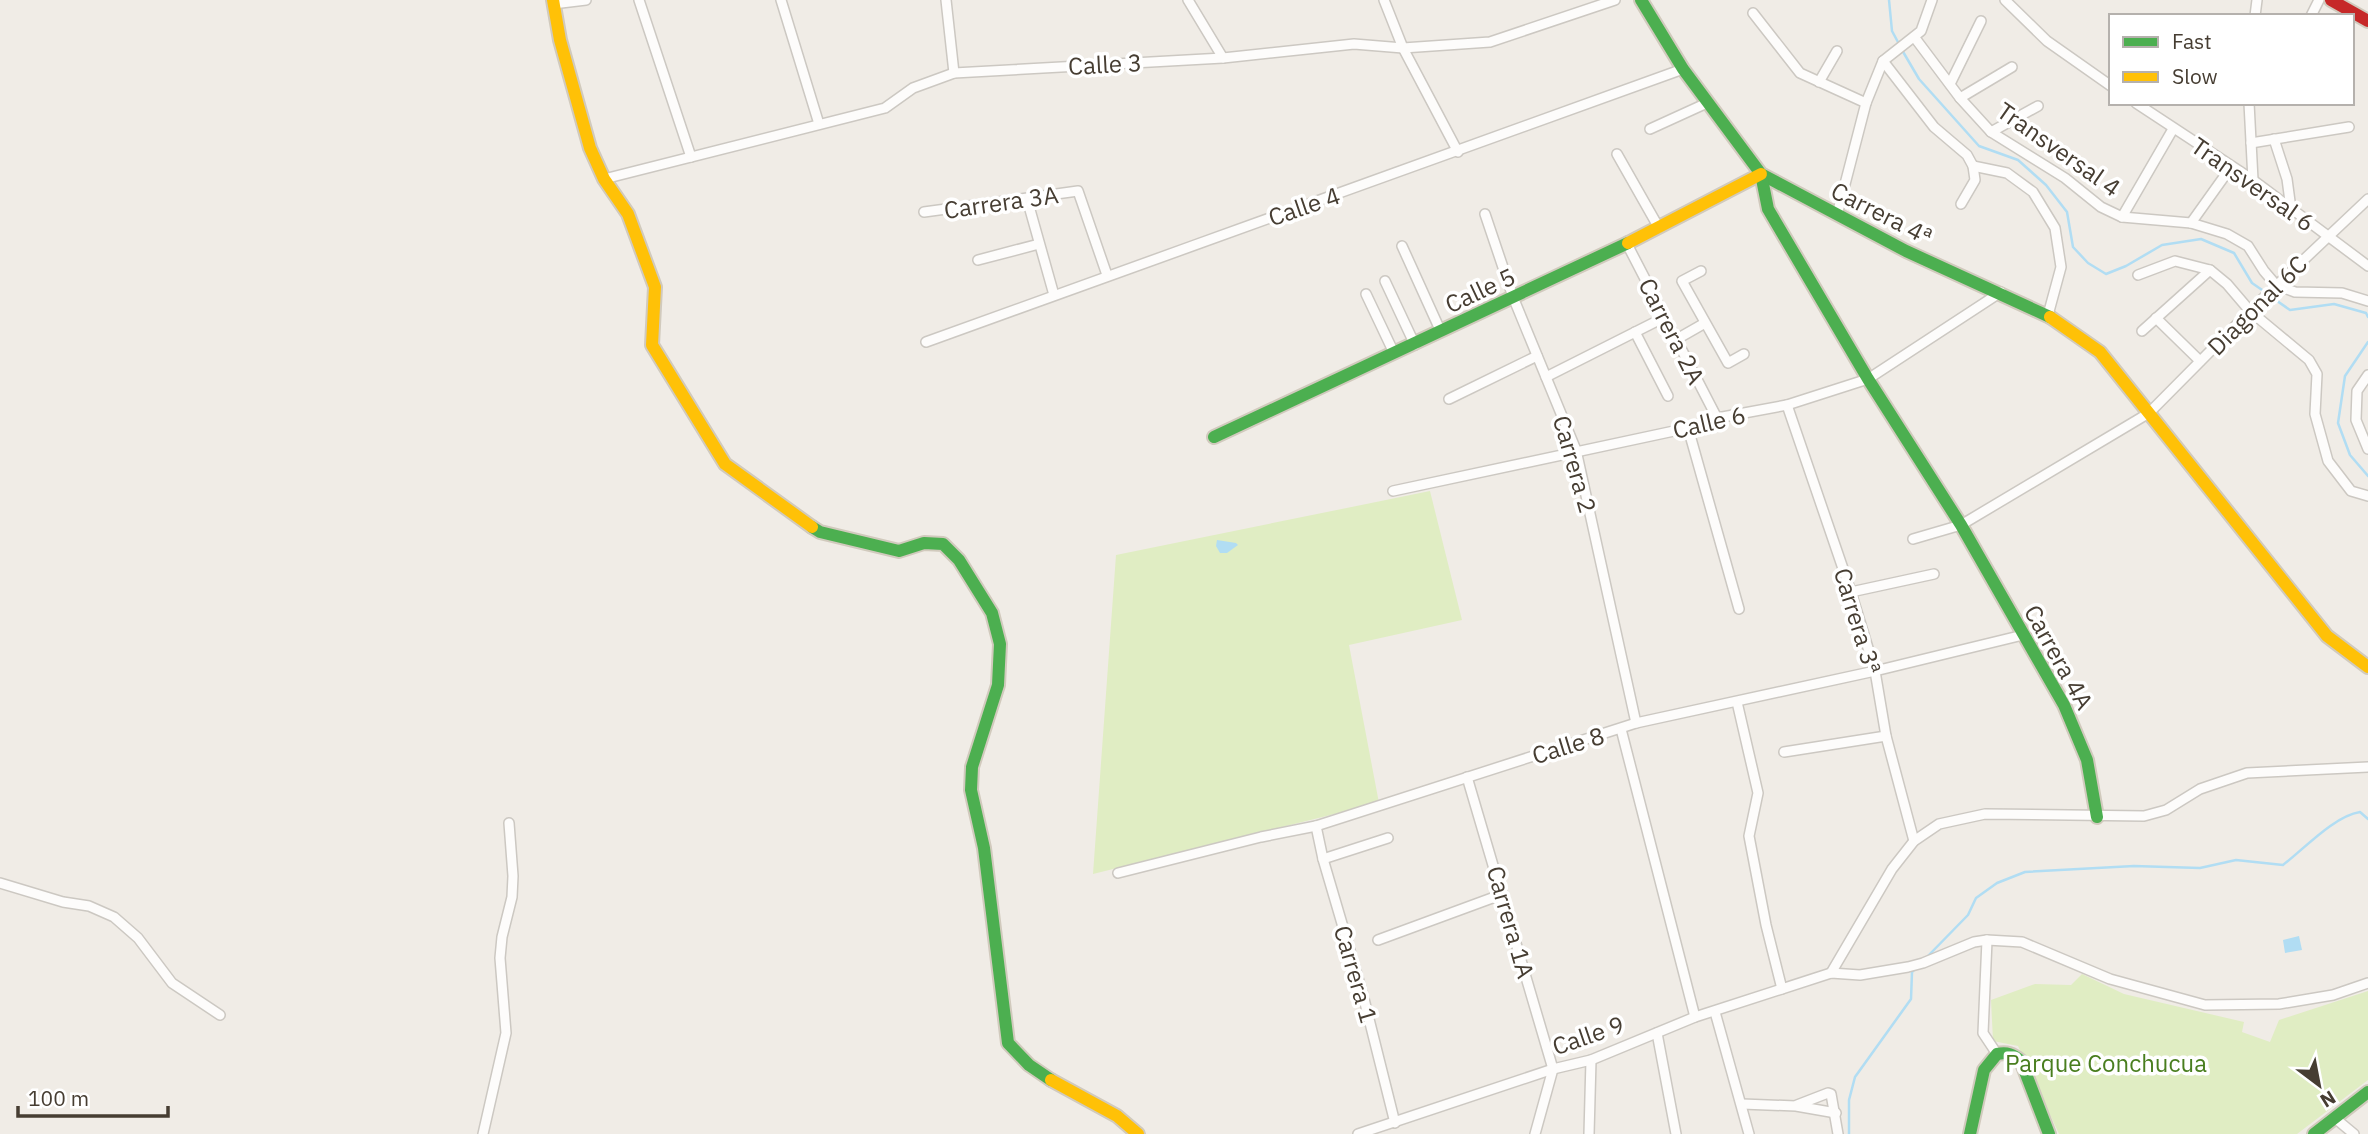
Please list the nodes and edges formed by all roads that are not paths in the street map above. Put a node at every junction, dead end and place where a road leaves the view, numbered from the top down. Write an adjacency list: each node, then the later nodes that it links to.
1 (586, 0): 12 (street)
2 (639, 0): 42 (street)
3 (781, 0): 33 (street)
4 (946, 0): 23 (street)
5 (1188, 0): 19 (street)
6 (1384, 0): 17 (street)
7 (1615, 0): 17 (street, Calle 3)
8 (1642, 0): 22 (street, Carrera 4ª)
9 (1932, 0): 16 (street)
10 (2005, 0): 26 (street)
11 (2331, 0): 15 (street)
12 (553, 2): 46 (street)
13 (1753, 13): 24 (street)
14 (1981, 21): 25 (street)
15 (2368, 21)
16 (1914, 38): 20 (street); 25 (street, Transversal 4)
17 (1403, 48): 19 (street, Calle 3); 40 (street)
18 (1837, 51): 24 (street)
19 (1223, 58): 23 (street, Calle 3)
20 (1883, 61): 29 (street); 43 (street)
21 (2012, 67): 27 (street)
22 (1683, 69): 28 (street, Carrera 4ª); 40 (street, Calle 4)
23 (954, 73): 33 (street, Calle 3)
24 (1819, 82): 29 (street)
25 (1950, 85): 27 (street, Transversal 4)
26 (2109, 85)
27 (1960, 98): 37 (street, Transversal 4)
28 (1707, 103): 35 (street); 45 (street, Carrera 4ª)
29 (1866, 103): 54 (street)
30 (2139, 105): 36 (street, Transversal 6)
31 (2249, 105): 39 (street)
32 (2038, 106): 37 (street)
33 (819, 124): 42 (street, Calle 3)
34 (2348, 127): 38 (street)
35 (1650, 129)
36 (2173, 129): 44 (street, Transversal 6); 55 (street)
37 (1991, 132): 55 (street, Transversal 4)
38 (2274, 139): 39 (street); 51 (street)
39 (2251, 143): 47 (street)
40 (1458, 152): 66 (street, Calle 4)
41 (1617, 153): 57 (street)
42 (691, 157): 46 (street, Calle 3)
43 (1973, 166): 50 (street); 76 (street)
44 (2231, 167): 47 (street, Transversal 6); 56 (street)
45 (1761, 174): 54 (street, Carrera 4ª); 57 (street, Calle 5); 92 (street, Carrera 4A)
46 (604, 179): 147 (street)
47 (2253, 180): 51 (street, Transversal 6)
48 (1027, 199): 52 (street, Carrera 3A); 59 (street); 66 (street, Carrera 3A)
49 (2368, 199): 58 (street, Diagonal 6C)
50 (1961, 204)
51 (2291, 209): 58 (street, Transversal 6)
52 (924, 212)
53 (1485, 214): 73 (street, Carrera 2)
54 (1837, 215): 70 (street, Carrera 4ª)
55 (2122, 217): 56 (street, Transversal 4)
56 (2191, 223): 69 (street, Transversal 4)
57 (1659, 228): 60 (street, Calle 5)
58 (2328, 236): 63 (street, Transversal 6); 69 (street, Diagonal 6C)
59 (1039, 244): 62 (street); 72 (street)
60 (1628, 244): 73 (street, Calle 5); 77 (street, Carrera 2A)
61 (1402, 246): 81 (street)
62 (978, 260)
63 (2368, 266)
64 (2210, 270): 67 (street); 75 (street); 78 (street)
65 (1701, 271): 79 (street)
66 (1107, 275): 72 (street, Calle 4)
67 (2138, 275)
68 (1385, 281): 85 (street)
69 (2273, 289): 74 (street); 75 (street, Diagonal 6C)
70 (2001, 292): 76 (street, Carrera 4ª); 92 (street, Calle 6)
71 (1366, 294): 86 (street)
72 (1054, 295): 84 (street, Calle 4)
73 (1513, 297): 81 (street, Calle 5); 88 (street, Carrera 2)
74 (2368, 301)
75 (2250, 311): 89 (street, Diagonal 6C); 103 (street)
76 (2048, 315): 96 (street, Carrera 4ª)
77 (1665, 317): 82 (street); 83 (street, Carrera 2A)
78 (2156, 318): 80 (street); 89 (street)
79 (1705, 323): 83 (street); 87 (street)
80 (2142, 331)
81 (1441, 332): 85 (street, Calle 5)
82 (1635, 332): 91 (street); 93 (street)
83 (1676, 339): 97 (street, Carrera 2A)
84 (926, 342)
85 (1415, 345): 86 (street, Calle 5)
86 (1394, 353): 99 (street, Calle 5)
87 (1744, 354)
88 (1537, 356): 91 (street, Carrera 2); 94 (street)
89 (2200, 361): 96 (street, Diagonal 6C)
90 (2368, 374): 100 (street)
91 (1546, 377): 101 (street, Carrera 2)
92 (1868, 379): 95 (street, Calle 6); 104 (street, Carrera 4A)
93 (1668, 396)
94 (1449, 399)
95 (1787, 405): 97 (street, Calle 6); 107 (street, Carrera 3ª)
96 (2149, 413): 104 (street, Diagonal 6C); 110 (street)
97 (1717, 418): 98 (street, Calle 6)
98 (1688, 428): 101 (street, Calle 6); 108 (street)
99 (1214, 437)
100 (2368, 449)
101 (1576, 450): 102 (street, Calle 6); 113 (street, Carrera 2)
102 (1393, 491)
103 (2368, 496)
104 (1961, 525): 105 (street, Diagonal 6C); 109 (street, Carrera 4A)
105 (1913, 539)
106 (1934, 574): 107 (street)
107 (1851, 592): 111 (street, Carrera 3ª)
108 (1740, 609)
109 (2023, 635): 111 (street, Calle 8); 119 (street, Carrera 4A)
110 (2368, 667)
111 (1875, 671): 112 (street, Calle 8); 115 (street, Carrera 3ª)
112 (1737, 702): 113 (street, Calle 8); 132 (street)
113 (1636, 723): 114 (street, Calle 8)
114 (1620, 729): 118 (street, Calle 8); 135 (street)
115 (1886, 736): 116 (street); 123 (street, Carrera 3ª)
116 (1783, 752)
117 (2368, 767): 119 (street)
118 (1467, 777): 121 (street, Calle 8); 127 (street, Carrera 1A)
119 (2096, 817): 123 (street)
120 (509, 823): 146 (street)
121 (1316, 826): 124 (street, Carrera 1); 125 (street, Calle 8)
122 (1388, 838): 124 (street)
123 (1914, 841): 130 (street)
124 (1323, 859): 145 (street, Carrera 1)
125 (1118, 873)
126 (0, 883): 134 (street)
127 (1503, 894): 128 (street); 139 (street, Carrera 1A)
128 (1378, 940)
129 (1987, 940): 130 (street); 131 (street); 137 (street)
130 (1831, 972): 132 (street, Calle 9)
131 (2368, 983)
132 (1782, 989): 133 (street, Calle 9)
133 (1715, 1012): 135 (street, Calle 9); 141 (street)
134 (219, 1015)
135 (1695, 1017): 136 (street, Calle 9)
136 (1657, 1033): 138 (street, Calle 9); 151 (street)
137 (1997, 1054): 154 (street); 155 (street)
138 (1591, 1060): 139 (street, Calle 9); 150 (street)
139 (1553, 1069): 145 (street, Calle 9); 149 (street)
140 (2368, 1092): 144 (street)
141 (1742, 1104): 142 (street); 152 (street)
142 (1796, 1106): 143 (street); 143 (street)
143 (1836, 1113): 153 (street)
144 (2336, 1119): 156 (street); 157 (street)
145 (1395, 1122): 148 (street, Calle 9)
146 (483, 1134)
147 (1138, 1134)
148 (1358, 1134)
149 (1535, 1134)
150 (1589, 1134)
151 (1676, 1134)
152 (1749, 1134)
153 (1838, 1134)
154 (1970, 1134)
155 (2049, 1134)
156 (2314, 1134)
157 (2354, 1134)

